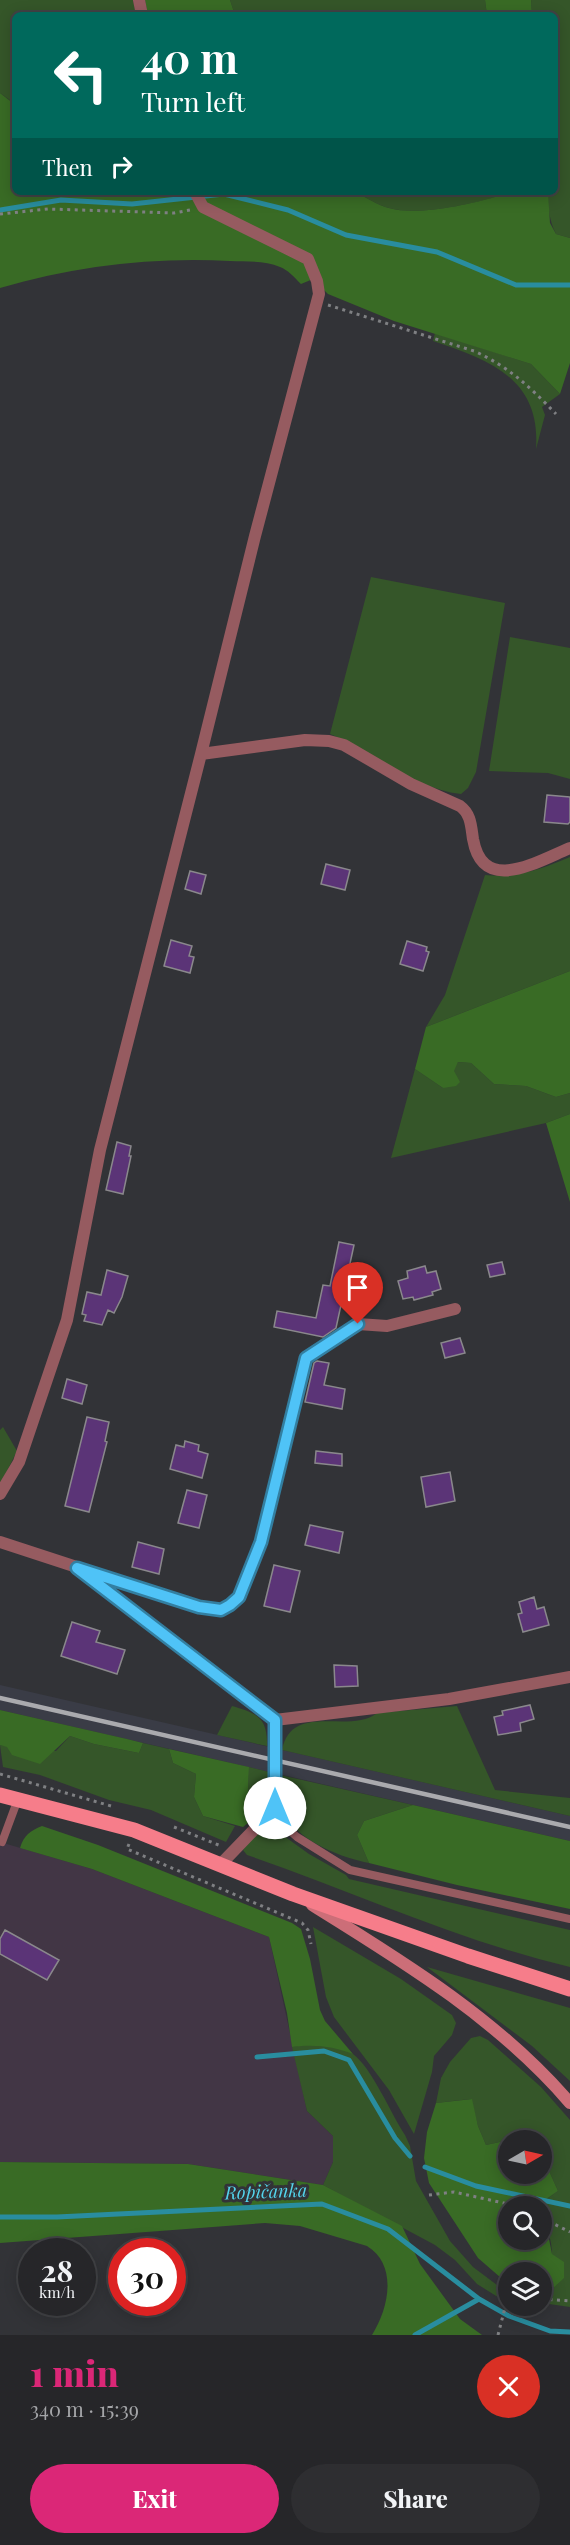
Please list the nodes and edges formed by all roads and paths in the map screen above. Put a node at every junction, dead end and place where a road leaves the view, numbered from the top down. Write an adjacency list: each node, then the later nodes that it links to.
1 (197, 195): 2 (street)
2 (203, 206): 3 (path); 4 (street)
3 (0, 214)
4 (318, 302): 5 (path); 6 (street)
5 (556, 414)
6 (201, 754): 7 (street); 9 (street)
7 (570, 848)
8 (455, 1309): 11 (street)
9 (0, 1494)
10 (0, 1542): 11 (street)
11 (77, 1568): 13 (street)
12 (570, 1677): 13 (street)
13 (275, 1720): 16 (street)
14 (0, 1795): 15 (main road)
15 (18, 1799): 17 (main road); 18 (lane)
16 (275, 1808): 19 (street); 21 (lane)
17 (134, 1830): 19 (main road); 22 (path)
18 (2, 1842)
19 (221, 1864): 20 (main road)
20 (293, 1894): 23 (main road); 24 (main road)
21 (570, 1919)
22 (311, 1944)
23 (570, 1989)
24 (570, 2103)
25 (429, 2195): 26 (path)
26 (498, 2202)
27 (552, 2223): 28 (path)
28 (570, 2232)
29 (552, 2300): 30 (path)
30 (570, 2301)
31 (503, 2316): 32 (path)
32 (498, 2335)

